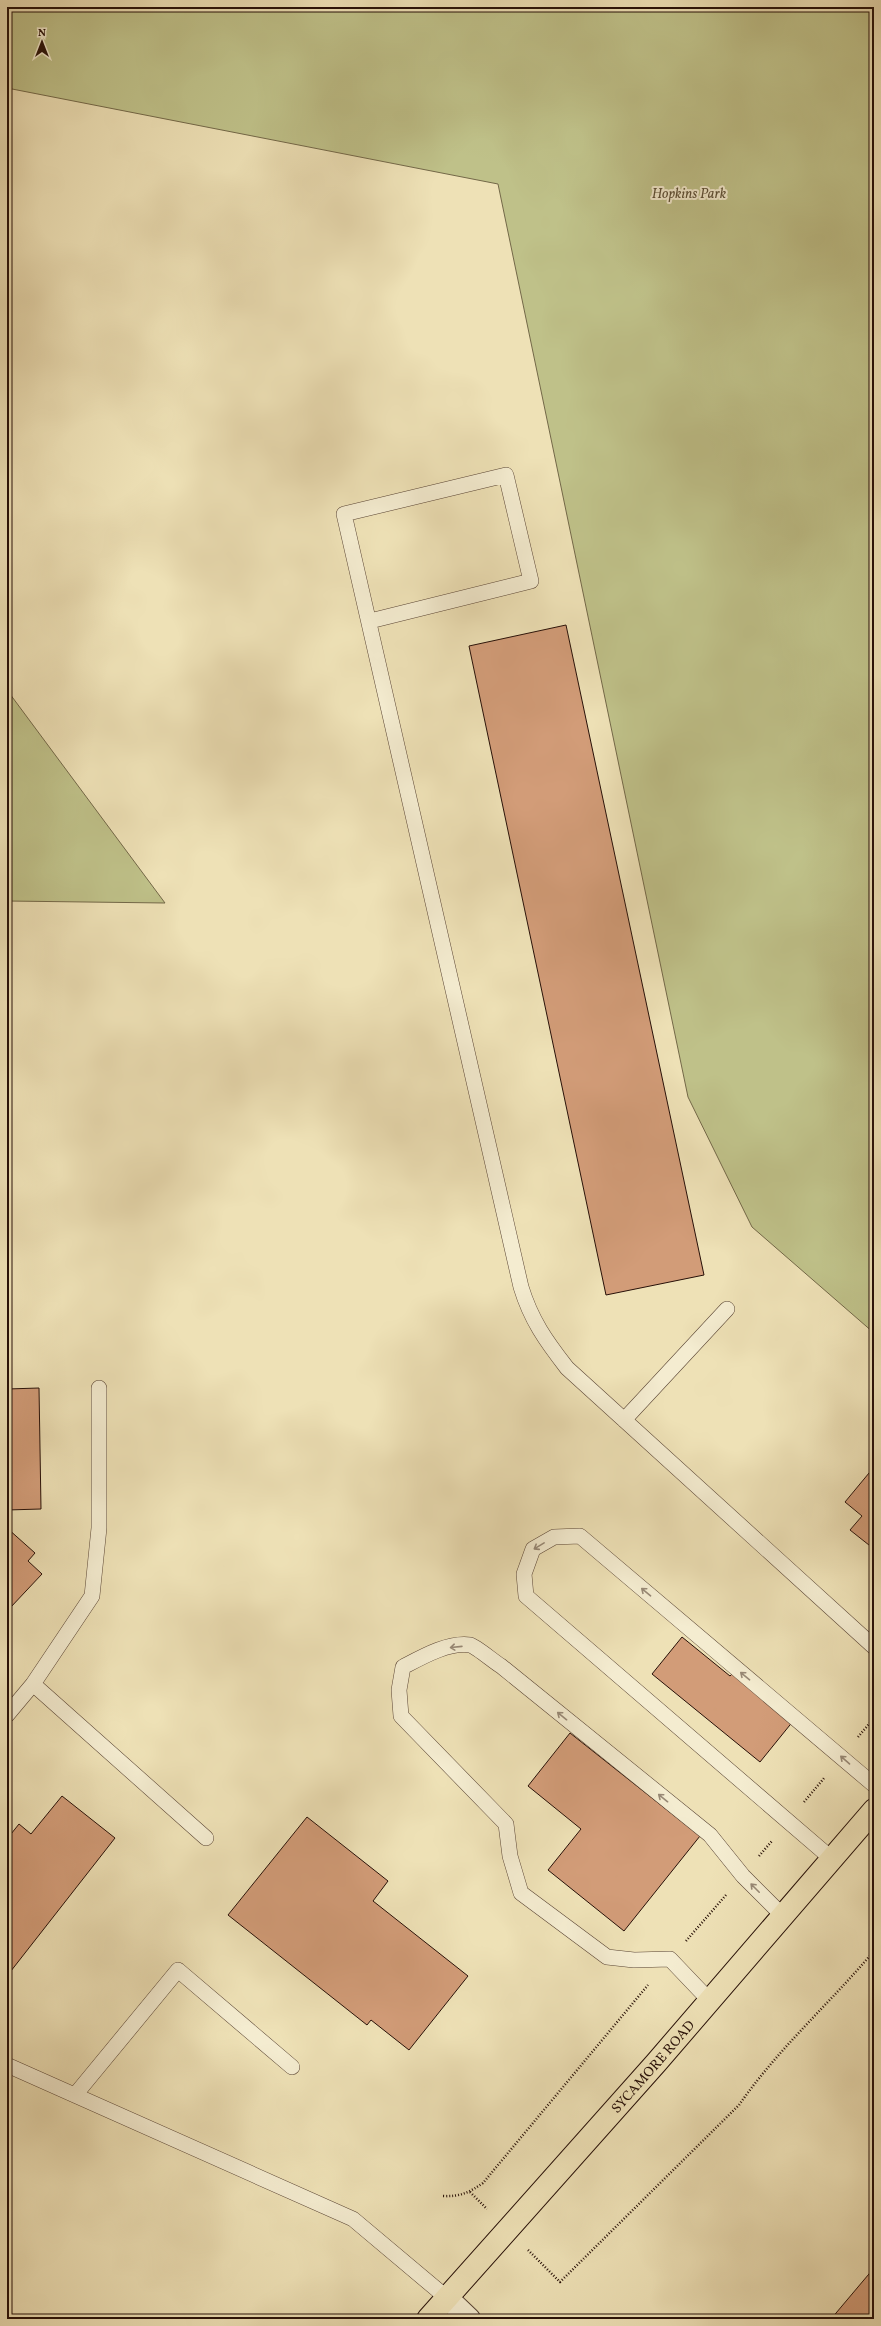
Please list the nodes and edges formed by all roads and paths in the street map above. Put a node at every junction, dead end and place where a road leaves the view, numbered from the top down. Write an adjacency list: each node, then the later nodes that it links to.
1 (370, 621): 1 (lane); 4 (lane)
2 (728, 1309): 4 (lane)
3 (100, 1388): 6 (lane)
4 (624, 1420): 5 (lane)
5 (874, 1647)
6 (33, 1684): 7 (lane); 10 (lane)
7 (7, 1714)
8 (874, 1785): 11 (lane, one-way to 11)
9 (874, 1810): 11 (main road, SYCAMORE ROAD)
10 (206, 1838)
11 (832, 1859): 12 (main road, SYCAMORE ROAD)
12 (783, 1916): 14 (main road, SYCAMORE ROAD); 14 (lane, one-way to 14)
13 (874, 1951): 18 (path)
14 (710, 2001): 19 (main road, SYCAMORE ROAD)
15 (7, 2065): 17 (lane)
16 (292, 2066): 17 (lane)
17 (75, 2095): 19 (lane)
18 (560, 2282)
19 (447, 2298): 20 (main road, SYCAMORE ROAD); 21 (street)
20 (428, 2319)
21 (469, 2319)

